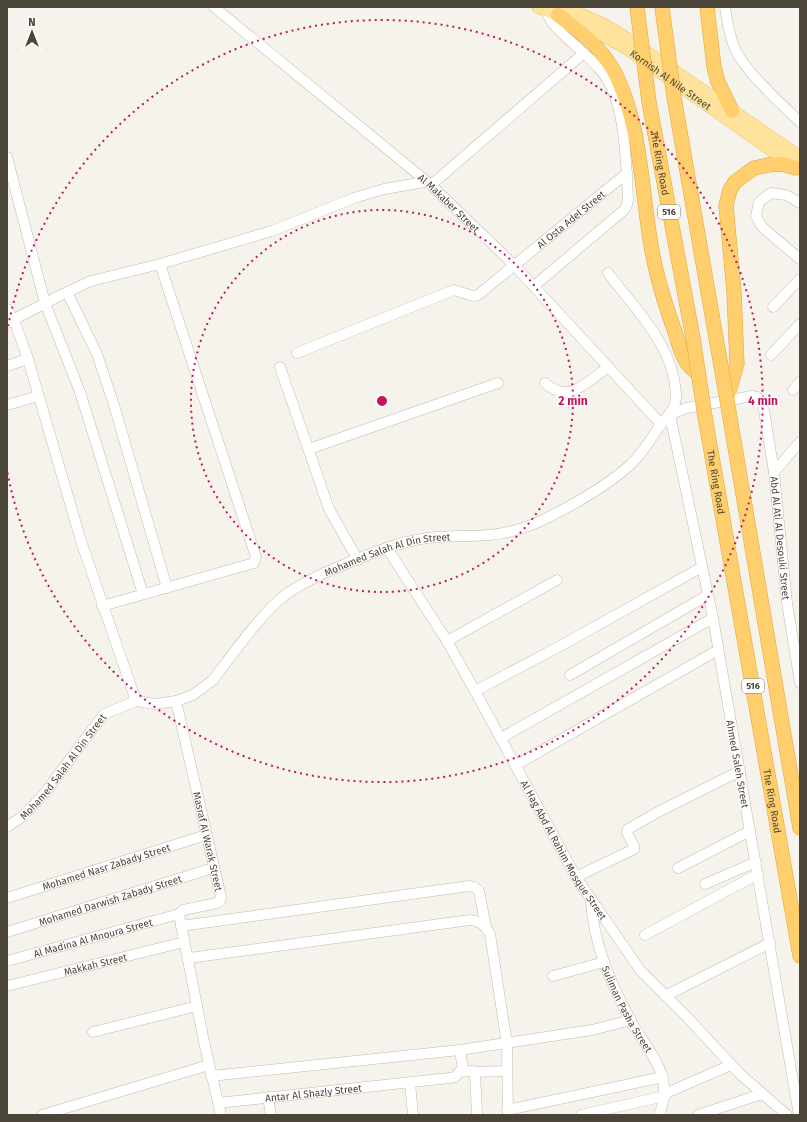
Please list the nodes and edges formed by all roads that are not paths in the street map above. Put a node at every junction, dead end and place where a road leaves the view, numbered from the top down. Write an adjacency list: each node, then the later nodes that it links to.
1 (214, 7): 14 (street, Al Makaber Street)
2 (637, 7): 34 (highway, The Ring Road / 516, bridge)
3 (662, 7): 40 (highway, 516, bridge)
4 (707, 7): 9 (highway)
5 (725, 7): 10 (street)
6 (541, 8): 7 (main road, Kornish Al Nile Street); 8 (street)
7 (561, 11): 9 (main road, Kornish Al Nile Street); 12 (main road, Kornish Al Nile Street); 34 (highway)
8 (584, 53): 13 (street); 14 (street)
9 (732, 111): 12 (main road, Kornish Al Nile Street)
10 (800, 122)
11 (7, 157): 23 (street)
12 (799, 165): 40 (highway)
13 (627, 173): 18 (street, Al Osta Adel Street); 21 (street)
14 (428, 183): 17 (street); 18 (street, Al Makaber Street)
15 (800, 203): 16 (street)
16 (800, 259)
17 (160, 264): 22 (street); 50 (street)
18 (513, 264): 21 (street, Al Makaber Street); 28 (street, Al Osta Adel Street)
19 (608, 274): 41 (street)
20 (800, 279): 24 (street)
21 (534, 286): 33 (street, Al Makaber Street)
22 (67, 292): 23 (street); 50 (street)
23 (45, 303): 26 (street); 51 (street)
24 (772, 307)
25 (7, 309): 26 (street)
26 (10, 322): 30 (street)
27 (800, 324): 29 (street)
28 (297, 353)
29 (771, 355)
30 (28, 360): 31 (street); 37 (street)
31 (7, 366)
32 (280, 367): 44 (street)
33 (608, 367): 35 (street); 42 (street, Al Makaber Street)
34 (698, 373): 84 (highway, The Ring Road / 516, bridge)
35 (544, 383)
36 (498, 384): 44 (street)
37 (38, 396): 39 (street); 53 (street)
38 (757, 397): 41 (street, Mohamed Salah Al Din Street); 45 (street, Abd Al Ati Al Desouki Street)
39 (7, 404)
40 (728, 405): 66 (highway, 516)
41 (670, 416): 42 (street, Mohamed Salah Al Din Street); 48 (street, Ahmed Saleh Street)
42 (661, 424): 46 (street, Mohamed Salah Al Din Street)
43 (800, 442): 45 (street)
44 (309, 449): 47 (street)
45 (774, 472): 58 (street, Abd Al Ati Al Desouki Street)
46 (387, 548): 47 (street, Mohamed Salah Al Din Street); 55 (street, Al Hag Abd Al Rahim Mosque Street)
47 (358, 560): 61 (street, Mohamed Salah Al Din Street)
48 (702, 567): 52 (street, Ahmed Saleh Street); 59 (street)
49 (557, 580): 55 (street)
50 (167, 588): 51 (street)
51 (143, 594): 53 (street)
52 (708, 595): 54 (street, Ahmed Saleh Street); 57 (street)
53 (102, 606): 60 (street)
54 (713, 618): 56 (street, Ahmed Saleh Street); 62 (street)
55 (447, 641): 59 (street, Al Hag Abd Al Rahim Mosque Street)
56 (718, 650): 63 (street); 64 (street, Ahmed Saleh Street)
57 (570, 675)
58 (800, 683)
59 (475, 690): 62 (street, Al Hag Abd Al Rahim Mosque Street)
60 (136, 701): 61 (street, Mohamed Salah Al Din Street); 65 (street, Mohamed Salah Al Din Street)
61 (176, 701): 68 (street, Masraf Al Warak Street)
62 (501, 738): 63 (street, Al Hag Abd Al Rahim Mosque Street)
63 (516, 765): 73 (street, Al Hag Abd Al Rahim Mosque Street)
64 (740, 771): 67 (street, Ahmed Saleh Street); 73 (street)
65 (7, 827)
66 (800, 828)
67 (750, 831): 69 (street, Ahmed Saleh Street); 71 (street)
68 (206, 835): 70 (street, Masraf Al Warak Street); 75 (street, Mohamed Nasr Zabady Street)
69 (756, 862): 72 (street, Ahmed Saleh Street); 74 (street)
70 (213, 868): 77 (street, Masraf Al Warak Street); 80 (street, Mohamed Darwish Zabady Street)
71 (678, 868)
72 (758, 874): 81 (street); 83 (street, Ahmed Saleh Street)
73 (576, 877): 76 (street, Al Hag Abd Al Rahim Mosque Street)
74 (705, 884)
75 (7, 898)
76 (591, 900): 87 (street, Suliman Pasha Street); 90 (street, Al Hag Abd Al Rahim Mosque Street)
77 (179, 914): 78 (street); 86 (street, Al Madina Al Mnoura Street)
78 (181, 926): 79 (street); 82 (street)
79 (486, 927): 85 (street); 94 (street)
80 (7, 932)
81 (645, 935)
82 (184, 942): 85 (street); 89 (street, Makkah Street)
83 (770, 943): 90 (street); 118 (street, Ahmed Saleh Street)
84 (800, 956)
85 (189, 958): 91 (street)
86 (7, 961)
87 (604, 962): 88 (street); 92 (street, Suliman Pasha Street)
88 (553, 976)
89 (7, 986)
90 (665, 996): 97 (street, Al Hag Abd Al Rahim Mosque Street)
91 (197, 1006): 93 (street); 96 (street)
92 (631, 1020): 94 (street); 102 (street, Suliman Pasha Street)
93 (93, 1032)
94 (507, 1044): 95 (street); 99 (street)
95 (460, 1050): 98 (street); 101 (street)
96 (209, 1064): 101 (street); 109 (street)
97 (731, 1064): 104 (street, Al Hag Abd Al Rahim Mosque Street); 105 (street)
98 (463, 1071): 100 (street); 103 (street, Antar Al Shazly Street)
99 (507, 1071): 100 (street); 108 (street)
100 (474, 1072): 113 (street)
101 (211, 1076): 107 (street)
102 (663, 1077): 105 (street, Suliman Pasha Street); 108 (street)
103 (410, 1083): 106 (street, Antar Al Shazly Street); 112 (street)
104 (762, 1094): 116 (street); 117 (street, Al Hag Abd Al Rahim Mosque Street)
105 (665, 1095): 114 (street); 115 (street, Suliman Pasha Street)
106 (268, 1097): 107 (street, Antar Al Shazly Street); 111 (street)
107 (218, 1103): 110 (street)
108 (508, 1113)
109 (42, 1115)
110 (221, 1115)
111 (271, 1115)
112 (412, 1115)
113 (477, 1115)
114 (581, 1115)
115 (659, 1115)
116 (698, 1115)
117 (787, 1115)
118 (799, 1115)

